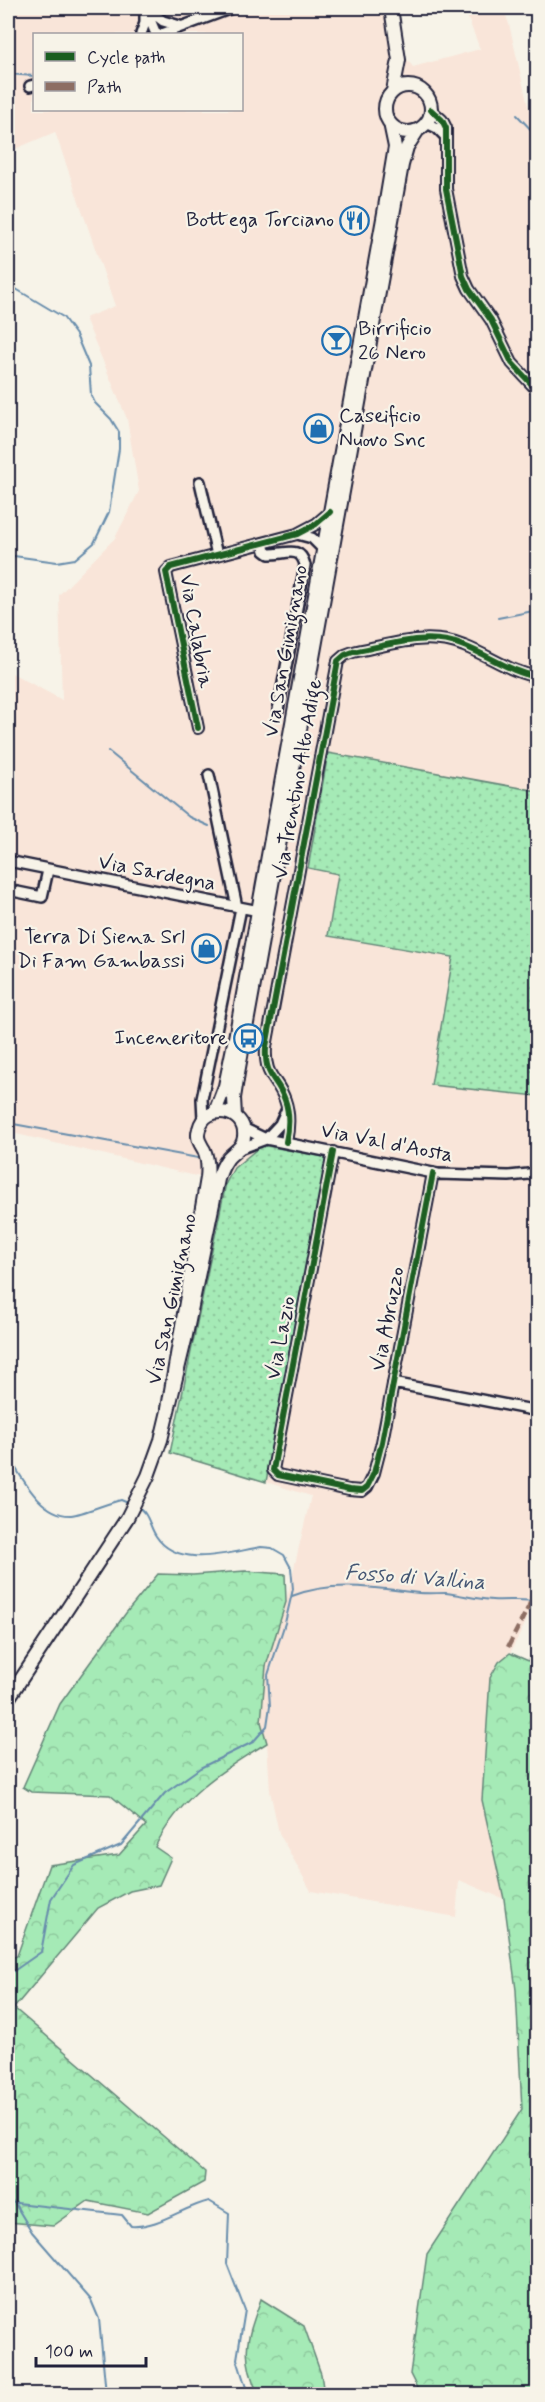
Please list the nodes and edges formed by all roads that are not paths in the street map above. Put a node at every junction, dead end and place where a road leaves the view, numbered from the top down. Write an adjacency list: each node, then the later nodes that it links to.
1 (145, 8): 4 (street); 5 (street); 6 (street)
2 (232, 8): 4 (street)
3 (391, 8): 8 (main road)
4 (182, 27): 7 (street)
5 (141, 33)
6 (156, 33)
7 (165, 33)
8 (399, 52): 9 (main road); 10 (main road)
9 (417, 88): 10 (main road); 11 (main road)
10 (393, 91): 12 (main road)
11 (431, 110): 13 (main road); 14 (street)
12 (390, 123): 13 (main road); 17 (main road, Via San Gimignano)
13 (422, 126): 14 (street); 32 (main road, Via San Gimignano)
14 (445, 136): 15 (street)
15 (537, 391)
16 (200, 482): 21 (street)
17 (330, 512): 18 (street, Via Calabria); 20 (main road, Via San Gimignano)
18 (297, 534): 19 (street, Via Calabria); 20 (street)
19 (263, 543): 21 (street, Via Calabria); 23 (street)
20 (324, 550): 30 (main road, Via San Gimignano)
21 (217, 555): 24 (street, Via Calabria)
22 (537, 677): 34 (street, Via Trentino Alto Adige)
23 (278, 710)
24 (198, 728)
25 (209, 775): 29 (street)
26 (8, 861): 27 (street, Via Sardegna)
27 (48, 870): 28 (street); 29 (street, Via Sardegna)
28 (8, 890)
29 (239, 908): 30 (street, Via Sardegna); 33 (street)
30 (259, 911): 31 (main road, Via San Gimignano)
31 (214, 1112): 32 (main road); 33 (main road)
32 (235, 1116): 35 (main road)
33 (203, 1119): 39 (main road, Via San Gimignano)
34 (285, 1125): 36 (street, Via Trentino Alto Adige); 37 (street, Via Trentino Alto Adige); 38 (street)
35 (243, 1128): 36 (street, Via Val d'Aosta); 40 (main road, Via San Gimignano)
36 (266, 1138): 37 (street, Via Val d'Aosta); 40 (street)
37 (283, 1142): 38 (street, Via Val d'Aosta)
38 (303, 1146): 41 (street, Via Val d'Aosta)
39 (204, 1150): 40 (main road); 45 (main road, Via San Gimignano)
40 (234, 1152): 45 (main road, Via San Gimignano)
41 (333, 1152): 42 (street, Via Val d'Aosta); 47 (street, Via Lazio)
42 (433, 1173): 43 (street, Via Val d'Aosta); 44 (street, Via Abruzzo)
43 (537, 1173)
44 (393, 1383): 46 (street); 47 (street, Via Abruzzo)
45 (168, 1408): 48 (main road)
46 (537, 1411)
47 (375, 1471)
48 (8, 1699)

